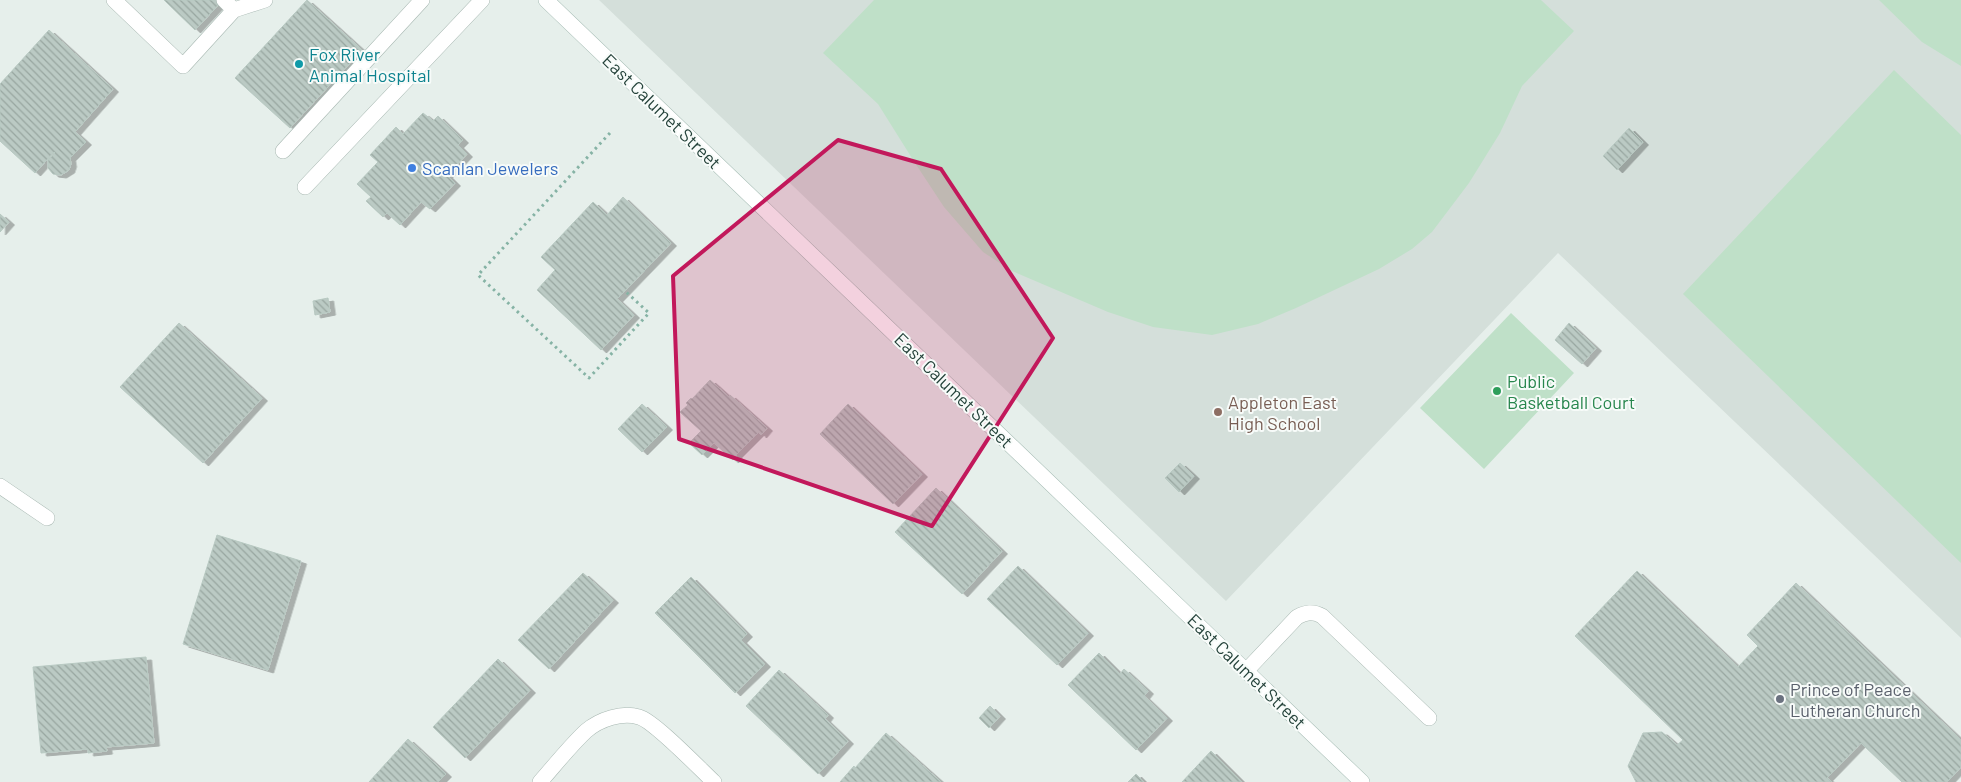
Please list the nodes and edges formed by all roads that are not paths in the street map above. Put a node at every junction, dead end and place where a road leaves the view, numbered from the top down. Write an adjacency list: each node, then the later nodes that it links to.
1 (114, 0): 6 (main road)
2 (265, 0): 6 (main road)
3 (422, 0): 7 (main road)
4 (482, 0): 8 (main road)
5 (546, 0): 11 (main road, East Calumet Street)
6 (229, 5)
7 (283, 151)
8 (305, 187)
9 (0, 486): 10 (main road)
10 (47, 518)
11 (1246, 671): 12 (main road); 15 (main road, East Calumet Street)
12 (1429, 718)
13 (540, 782): 14 (main road)
14 (714, 782)
15 (1362, 782)

